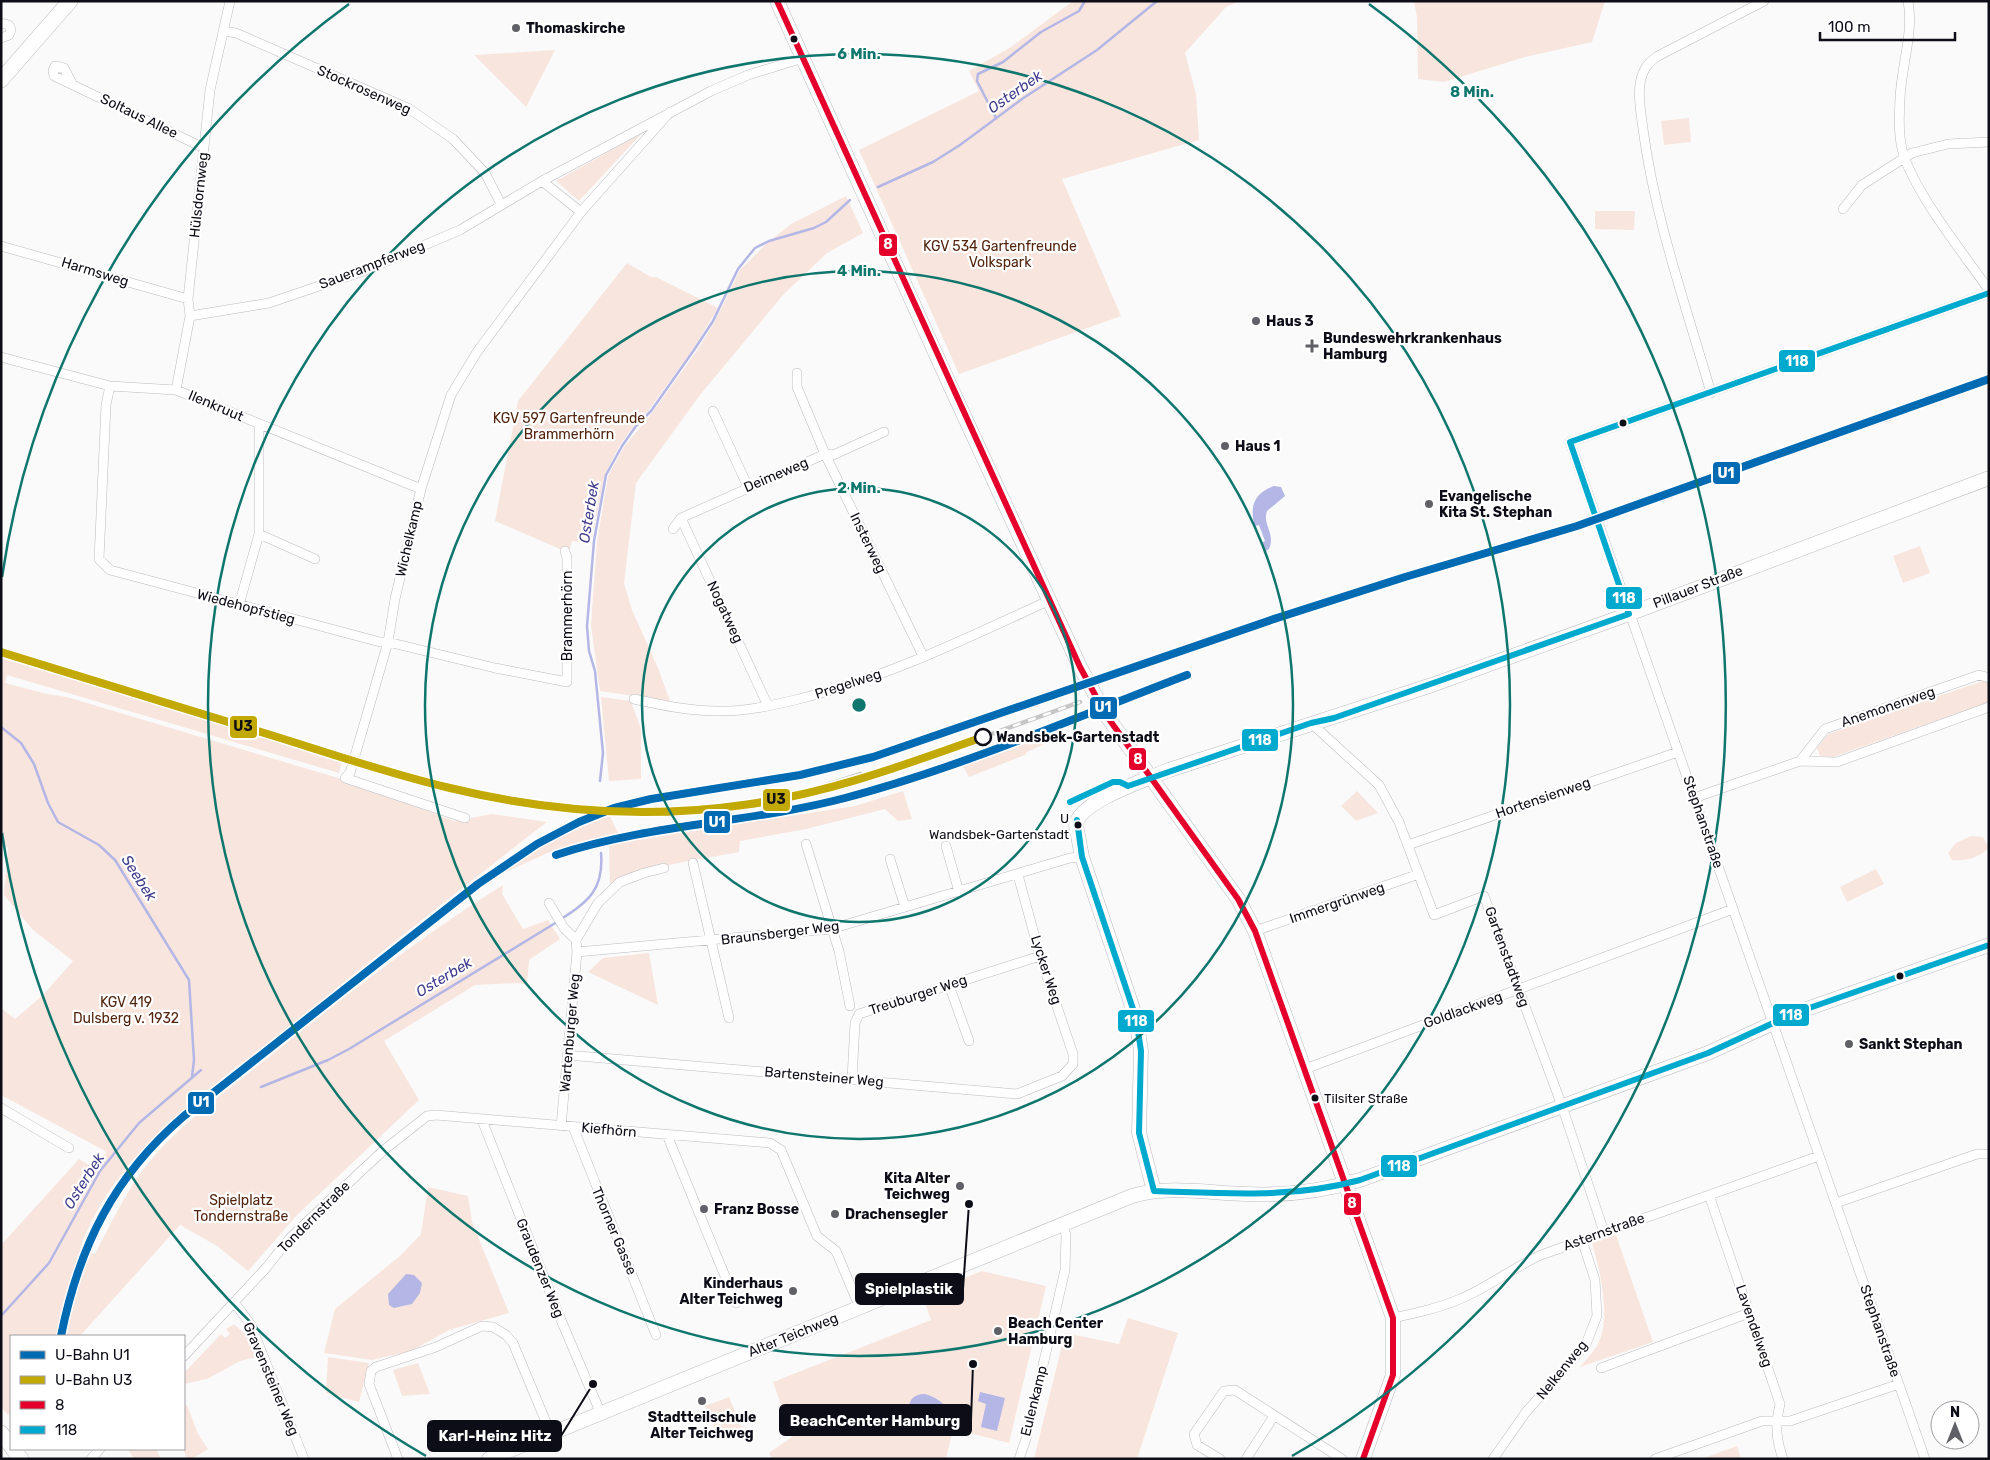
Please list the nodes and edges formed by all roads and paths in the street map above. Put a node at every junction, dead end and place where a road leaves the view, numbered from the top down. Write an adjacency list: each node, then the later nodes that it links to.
1 (70, 1): 10 (main road)
2 (230, 1): 7 (street, Hülsdornweg)
3 (777, 1): 9 (street)
4 (1764, 1): 28 (street)
5 (1908, 1): 15 (street)
6 (1, 23): 8 (street)
7 (223, 31): 14 (street, Hülsdornweg); 17 (street, Stockrosenweg)
8 (1, 38)
9 (803, 58): 12 (street, Sauerampferweg); 41 (street)
10 (1, 80)
11 (73, 85): 14 (street, Soltaus Allee)
12 (670, 112): 16 (street, Sauerampferweg); 19 (street, Sauerampferweg)
13 (1989, 142): 15 (street)
14 (204, 148): 22 (street, Hülsdornweg)
15 (1904, 158): 18 (street); 21 (street)
16 (542, 180): 17 (street, Sauerampferweg); 19 (street)
17 (501, 204): 23 (street, Sauerampferweg)
18 (1843, 209)
19 (581, 212): 35 (street, Wichelkamp)
20 (1, 246): 22 (street, Harmsweg)
21 (1989, 292): 28 (street)
22 (188, 299): 23 (street, Hülsdornweg)
23 (190, 316): 27 (street, Hülsdornweg)
24 (1, 357): 26 (street, Ilenkruut)
25 (797, 373): 32 (street, Insterweg)
26 (110, 386): 27 (street, Ilenkruut); 42 (street, Wiedehopfstieg)
27 (176, 390): 30 (street, Ilenkruut)
28 (1711, 393): 43 (street, Stephanstraße)
29 (713, 410): 34 (street)
30 (259, 424): 35 (street, Ilenkruut); 38 (street)
31 (884, 432): 32 (street, Deimeweg)
32 (826, 454): 34 (street, Deimeweg); 45 (street, Insterweg)
33 (1989, 478): 43 (street, Pillauer Straße)
34 (748, 487): 36 (street, Deimeweg)
35 (421, 489): 44 (street, Wichelkamp)
36 (681, 518): 37 (street, Deimeweg); 49 (street, Nogatweg)
37 (673, 529)
38 (259, 534): 40 (street); 42 (street)
39 (565, 551): 47 (street, Brammerhörn)
40 (315, 559)
41 (1050, 600): 45 (street, Pregelweg); 54 (street)
42 (239, 605): 44 (street, Wiedehopfstieg)
43 (1629, 614): 51 (street, Pillauer Straße); 52 (street, Stephanstraße)
44 (388, 642): 47 (street, Wiedehopfstieg); 56 (street, Wichelkamp)
45 (923, 656): 49 (street, Pregelweg)
46 (1989, 678): 53 (street, Anemonenweg)
47 (567, 682)
48 (634, 699): 49 (street, Pregelweg)
49 (768, 706)
50 (1989, 707): 53 (street)
51 (1311, 723): 54 (street, Pillauer Straße); 58 (street, Gartenstadtweg)
52 (1678, 752): 55 (street, Stephanstraße); 58 (street, Hortensienweg)
53 (1800, 761): 55 (street)
54 (1150, 778): 60 (street, Pillauer Straße); 71 (street)
55 (1694, 798): 69 (street, Stephanstraße)
56 (465, 818)
57 (806, 844): 70 (street)
58 (1408, 845): 64 (street, Gartenstadtweg)
59 (946, 846): 66 (street)
60 (1082, 857): 65 (street, Braunsberger Weg); 98 (street)
61 (890, 859): 68 (street)
62 (693, 863): 73 (street, Braunsberger Weg)
63 (664, 868): 72 (street)
64 (1419, 874): 71 (street, Immergrünweg); 78 (street, Gartenstadtweg)
65 (1018, 875): 66 (street, Braunsberger Weg); 76 (street, Lycker Weg)
66 (959, 892): 68 (street, Braunsberger Weg)
67 (549, 903): 72 (street)
68 (905, 907): 70 (street, Braunsberger Weg)
69 (1733, 909): 78 (street, Goldlackweg); 81 (street, Stephanstraße)
70 (832, 929): 73 (street, Braunsberger Weg); 79 (street)
71 (1255, 931): 85 (street)
72 (576, 940): 75 (street, Wartenburger Weg)
73 (712, 941): 75 (street, Braunsberger Weg); 80 (street)
74 (1989, 945): 81 (street)
75 (577, 952): 83 (street, Wartenburger Weg)
76 (1040, 956): 77 (street, Treuburger Weg); 84 (street, Lycker Weg)
77 (949, 985): 82 (street); 86 (street, Treuburger Weg)
78 (1519, 989): 85 (street, Goldlackweg); 87 (street, Gartenstadtweg)
79 (850, 1006)
80 (729, 1018)
81 (1774, 1023): 87 (street); 96 (street, Stephanstraße)
82 (969, 1041)
83 (568, 1055): 86 (street, Bartensteiner Weg); 91 (street, Wartenburger Weg)
84 (1073, 1064): 86 (street, Bartensteiner Weg)
85 (1305, 1069): 97 (street)
86 (852, 1079)
87 (1562, 1106): 97 (street); 102 (street, Gartenstadtweg)
88 (1, 1108): 94 (street)
89 (436, 1115): 90 (street, Kiefhörn); 104 (street, Tondernstraße)
90 (482, 1120): 91 (street, Kiefhörn); 113 (street, Graudenzer Weg)
91 (561, 1126): 92 (street, Kiefhörn)
92 (573, 1128): 93 (street, Kiefhörn); 109 (street, Thorner Gasse)
93 (667, 1135): 105 (street); 106 (street, Kiefhörn)
94 (69, 1148)
95 (1989, 1154): 100 (street)
96 (1819, 1156): 99 (street, Asternstraße); 100 (street, Stephanstraße)
97 (1346, 1184): 98 (street); 108 (street)
98 (1154, 1191): 101 (street)
99 (1709, 1195): 102 (street, Asternstraße); 107 (street, Lavendelweg)
100 (1836, 1203): 112 (street, Stephanstraße)
101 (1063, 1225): 106 (street, Alter Teichweg); 122 (street, Eulenkamp)
102 (1604, 1232): 103 (street, Asternstraße)
103 (1582, 1240): 108 (street, Asternstraße); 127 (street, Nelkenweg)
104 (234, 1302): 110 (street, Tondernstraße); 119 (street, Gravensteiner Weg)
105 (736, 1303)
106 (860, 1308): 113 (street, Alter Teichweg)
107 (1749, 1313): 111 (street, Nelkenweg); 115 (street, Lavendelweg)
108 (1393, 1318): 126 (street)
109 (656, 1335)
110 (185, 1355)
111 (1601, 1368)
112 (1899, 1384): 115 (street); 130 (street, Stephanstraße)
113 (601, 1414): 117 (street, Alter Teichweg)
114 (1274, 1416): 123 (street); 124 (street); 125 (street)
115 (1776, 1420): 128 (street); 129 (street, Lavendelweg)
116 (1, 1433): 118 (main road)
117 (551, 1434): 120 (street); 121 (street, Alter Teichweg)
118 (10, 1445)
119 (304, 1459)
120 (398, 1459)
121 (489, 1459)
122 (1019, 1459)
123 (1220, 1459)
124 (1246, 1459)
125 (1342, 1459)
126 (1363, 1459)
127 (1493, 1459)
128 (1655, 1459)
129 (1783, 1459)
130 (1925, 1459)

